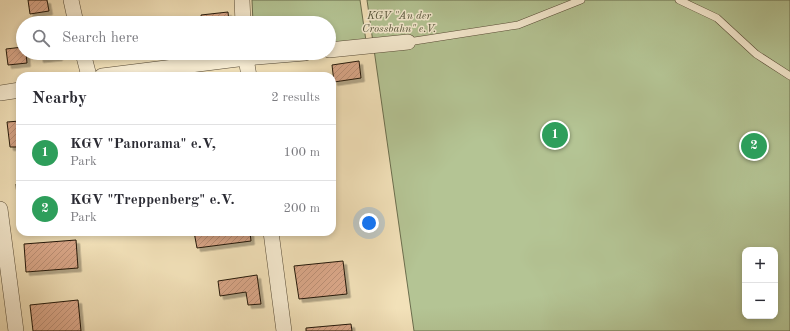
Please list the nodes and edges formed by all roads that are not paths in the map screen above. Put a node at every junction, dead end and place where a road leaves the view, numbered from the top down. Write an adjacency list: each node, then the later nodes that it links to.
1 (71, 0): 5 (street)
2 (242, 0): 6 (street)
3 (581, 0): 7 (lane)
4 (679, 0): 15 (lane)
5 (74, 16)
6 (243, 16)
7 (408, 42): 8 (street)
8 (336, 49)
9 (85, 60): 12 (street)
10 (217, 60): 13 (street)
11 (247, 60): 14 (street)
12 (87, 72)
13 (131, 72)
14 (248, 72)
15 (790, 76)
16 (16, 91): 17 (street)
17 (0, 94)
18 (0, 209): 20 (street)
19 (272, 236): 22 (street)
20 (4, 272): 21 (street)
21 (16, 331)
22 (284, 331)

